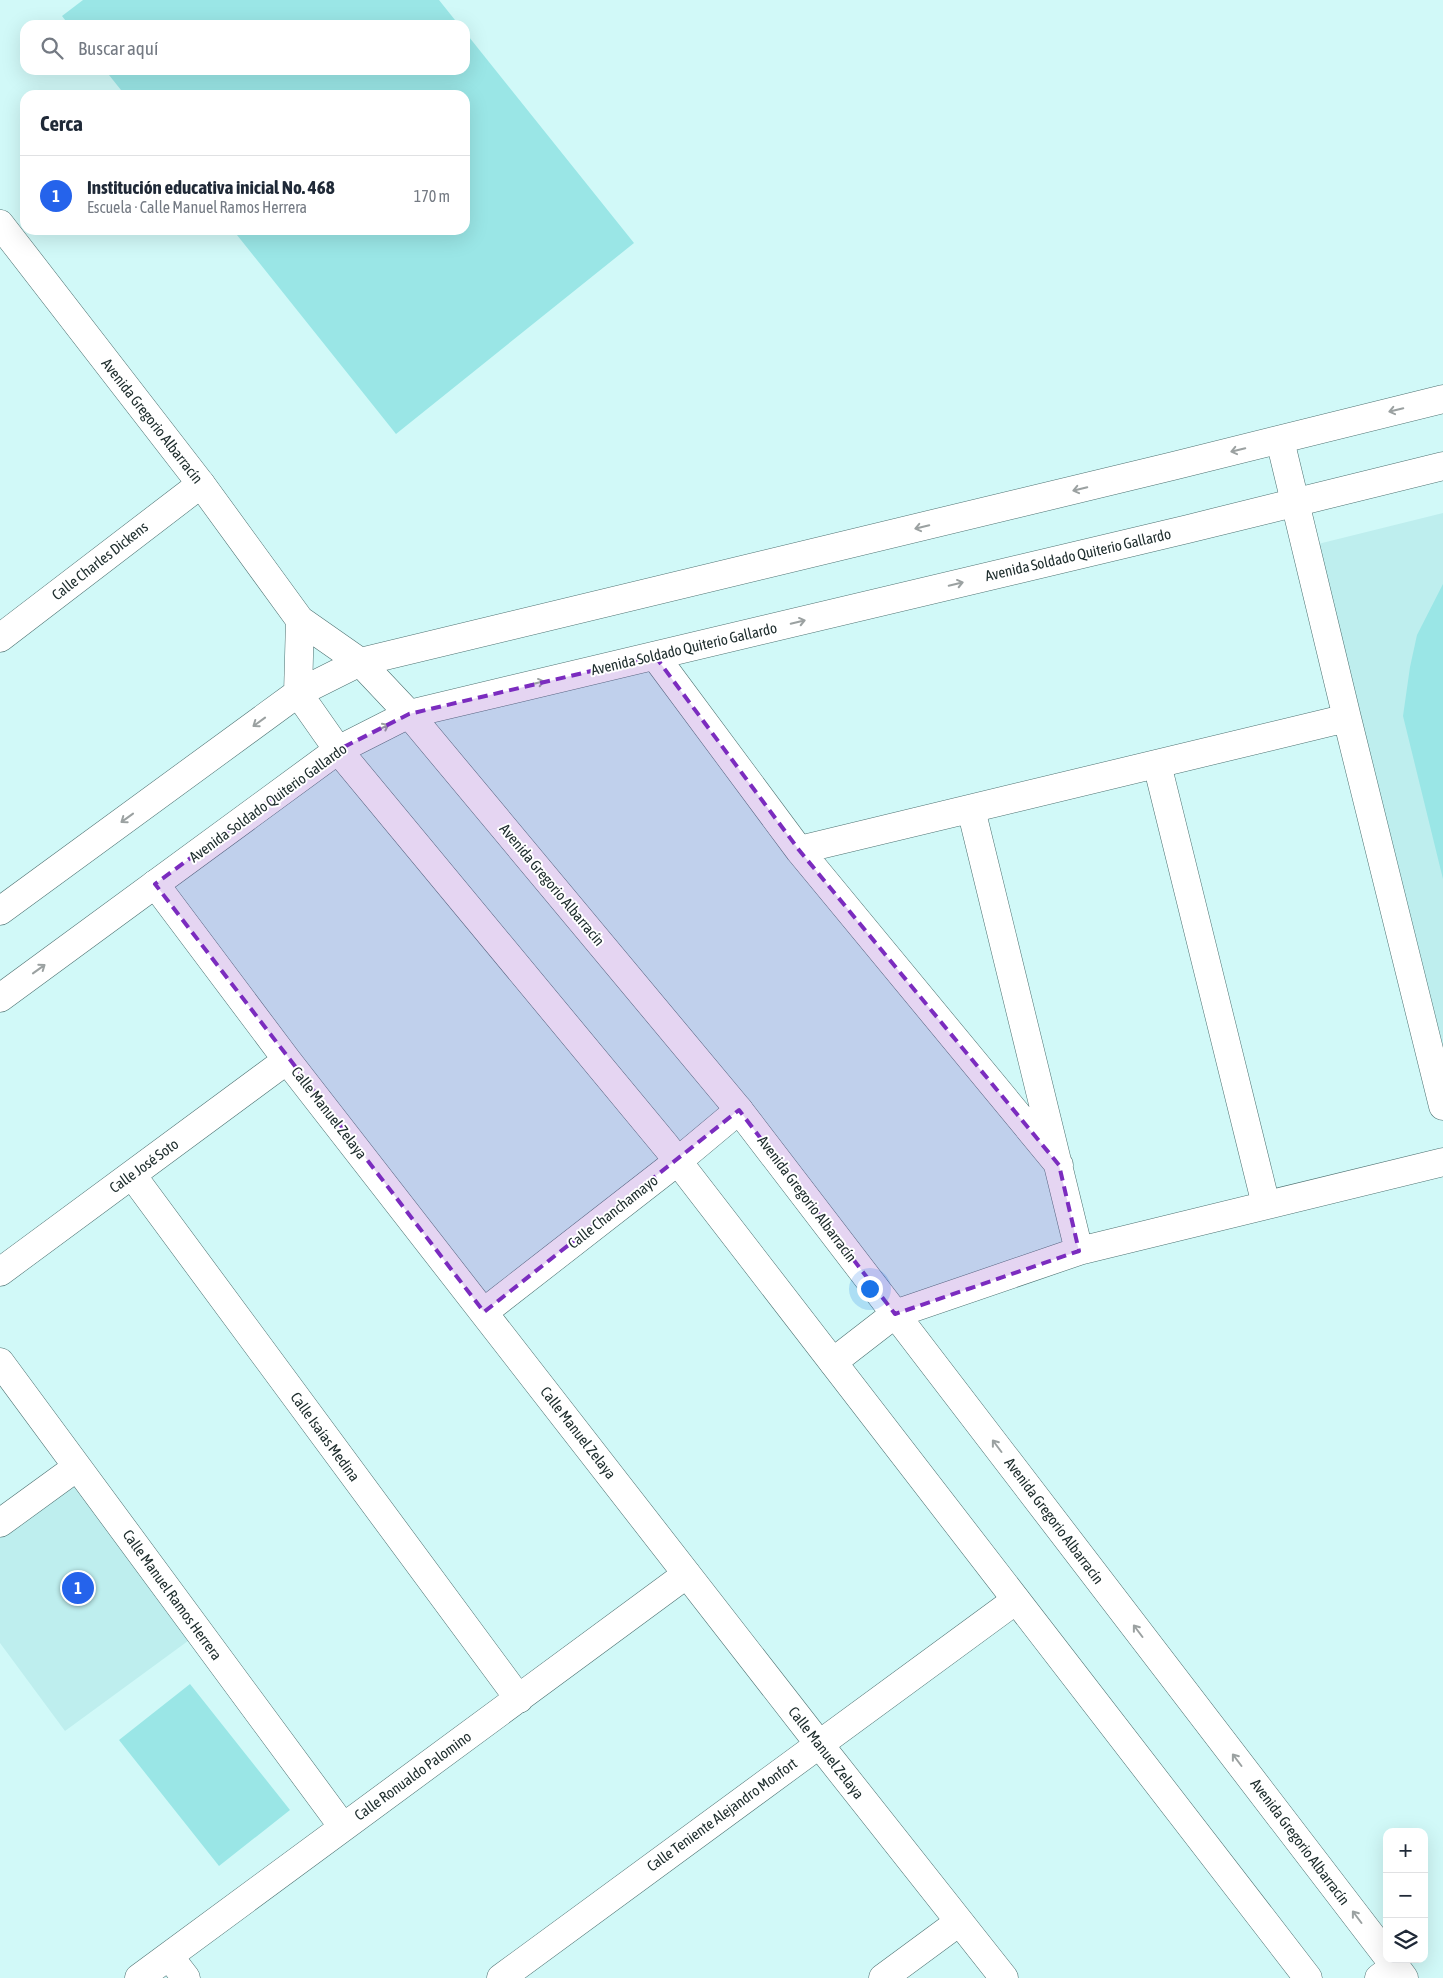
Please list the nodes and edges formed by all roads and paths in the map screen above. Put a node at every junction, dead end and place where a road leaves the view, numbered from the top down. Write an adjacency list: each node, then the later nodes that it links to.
1 (0, 224): 5 (street, Avenida Gregorio Albarracín)
2 (1443, 398): 3 (street, one-way to 3)
3 (1280, 440): 6 (street); 10 (street, one-way to 10)
4 (1443, 466): 6 (street, Avenida Soldado Quiterio Gallardo)
5 (201, 484): 7 (street, Avenida Gregorio Albarracín); 8 (street, Calle Charles Dickens)
6 (1296, 502): 9 (street, Avenida Soldado Quiterio Gallardo, one-way to 6); 13 (street)
7 (300, 620): 10 (street, Avenida Gregorio Albarracín); 11 (street)
8 (0, 638)
9 (654, 656): 12 (street, Avenida Soldado Quiterio Gallardo, one-way to 9); 17 (street)
10 (360, 662): 11 (street); 12 (street, Avenida Gregorio Albarracín)
11 (298, 693): 14 (street); 19 (street, one-way to 19)
12 (409, 714): 14 (street, Avenida Soldado Quiterio Gallardo, one-way to 12); 23 (street, Avenida Gregorio Albarracín)
13 (1347, 718): 15 (street); 22 (street)
14 (338, 750): 18 (street, Avenida Soldado Quiterio Gallardo); 24 (street)
15 (1156, 764): 16 (street); 28 (street)
16 (971, 809): 17 (street); 26 (street)
17 (799, 850): 26 (street)
18 (155, 884): 20 (street, Avenida Soldado Quiterio Gallardo, one-way to 18); 21 (street, Calle Manuel Zelaya)
19 (0, 911)
20 (0, 998)
21 (287, 1060): 27 (street, Calle José Soto); 31 (street, Calle Manuel Zelaya)
22 (1443, 1106)
23 (739, 1110): 24 (street, Calle Chanchamayo); 32 (street, Avenida Gregorio Albarracín)
24 (678, 1162): 31 (street, Calle Chanchamayo); 34 (street)
25 (1443, 1162): 28 (street)
26 (1059, 1165): 29 (street)
27 (132, 1175): 30 (street, Calle José Soto); 39 (street, Calle Isaías Medina)
28 (1266, 1205): 29 (street)
29 (1079, 1251): 32 (street)
30 (0, 1272)
31 (484, 1312): 37 (street, Calle Manuel Zelaya)
32 (896, 1314): 34 (street); 44 (street, Avenida Gregorio Albarracín, one-way to 32)
33 (0, 1362): 35 (street, Calle Manuel Ramos Herrera)
34 (833, 1362): 38 (street)
35 (77, 1467): 36 (street); 41 (street, Calle Manuel Ramos Herrera)
36 (0, 1523)
37 (687, 1574): 39 (street, Calle Ronualdo Palomino); 40 (street, Calle Manuel Zelaya)
38 (1016, 1600): 40 (street, Calle Teniente Alejandro Monfort); 50 (street)
39 (518, 1699): 41 (street, Calle Ronualdo Palomino)
40 (819, 1744): 42 (street, Calle Manuel Zelaya); 47 (street, Calle Teniente Alejandro Monfort)
41 (343, 1828): 43 (street, Calle Ronualdo Palomino)
42 (959, 1922): 48 (street); 49 (street, Calle Manuel Zelaya)
43 (169, 1956): 45 (street, Calle Ronualdo Palomino); 46 (street)
44 (1391, 1967)
45 (139, 1978)
46 (186, 1978)
47 (501, 1978)
48 (883, 1978)
49 (1004, 1978)
50 (1308, 1978)

